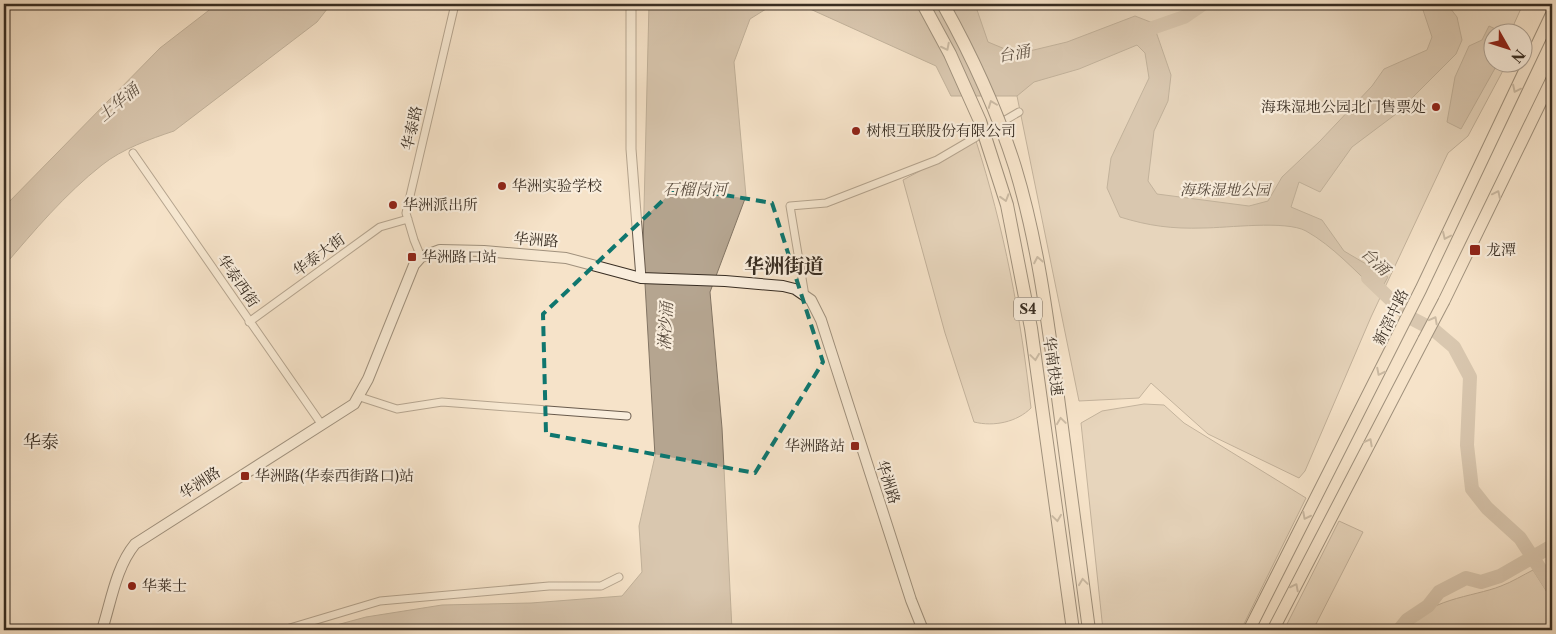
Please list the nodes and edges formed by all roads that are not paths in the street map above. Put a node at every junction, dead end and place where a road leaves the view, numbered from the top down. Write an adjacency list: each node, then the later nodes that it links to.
1 (455, 4): 9 (street, 华泰路)
2 (631, 4): 11 (street)
3 (923, 4): 21 (highway, 华南快速 / S4, one-way to 21, bridge)
4 (944, 4): 22 (highway, 华南快速 / S4, one-way to 4, bridge)
5 (1552, 13): 23 (highway, 新滘中路, one-way to 23)
6 (1552, 79): 24 (highway, one-way to 6, bridge)
7 (1019, 112): 12 (street)
8 (133, 153): 13 (street, 华泰西街)
9 (408, 219): 10 (street, 华泰路); 13 (street, 华泰大街)
10 (421, 256): 11 (main road, 华洲路); 14 (main road, 华洲路)
11 (642, 278): 12 (main road, 华洲路)
12 (805, 296): 20 (main road, 华洲路)
13 (249, 322): 16 (street, 华泰西街)
14 (360, 396): 15 (street); 16 (main road, 华洲路)
15 (628, 416)
16 (322, 425): 18 (main road, 华洲路)
17 (619, 577): 19 (street)
18 (102, 630)
19 (283, 630)
20 (923, 630)
21 (1073, 630)
22 (1089, 630)
23 (1249, 630)
24 (1273, 630)

